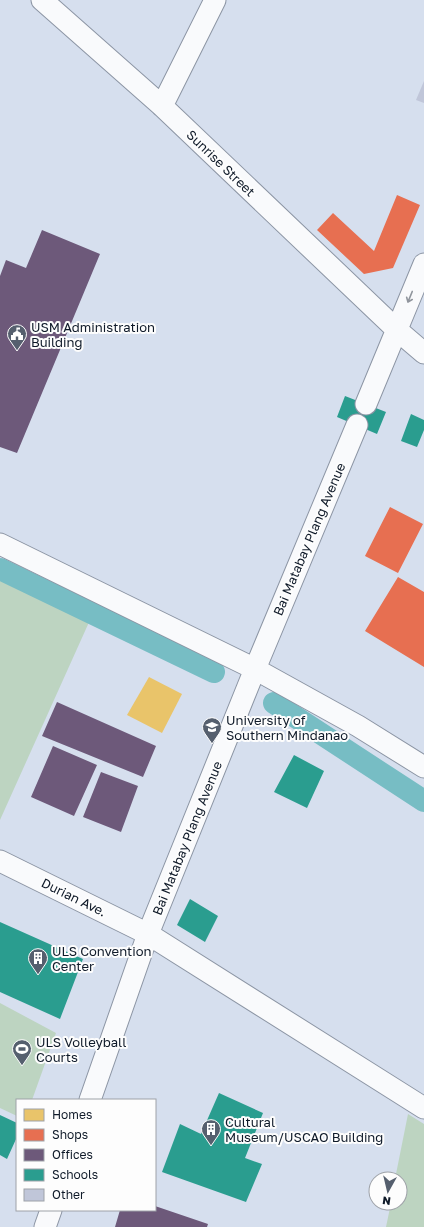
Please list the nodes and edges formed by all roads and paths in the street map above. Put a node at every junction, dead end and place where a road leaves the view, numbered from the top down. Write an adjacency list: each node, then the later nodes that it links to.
1 (42, 0): 3 (street, Sunrise Street)
2 (215, 0): 3 (street)
3 (162, 106): 5 (street, Sunrise Street)
4 (424, 264): 5 (street, one-way to 5)
5 (397, 330): 6 (street, Sunrise Street); 7 (street)
6 (424, 353)
7 (366, 404)
8 (357, 425): 10 (street, Bai Matabay Plang Avenue)
9 (0, 544): 10 (street)
10 (255, 669): 11 (street); 13 (street, Bai Matabay Plang Avenue)
11 (424, 767)
12 (0, 861): 13 (street, Durian Ave.)
13 (148, 934): 14 (street, Bai Matabay Plang Avenue); 15 (street, Durian Ave.)
14 (90, 1099)
15 (424, 1108)
16 (51, 1211): 17 (street)
17 (45, 1227)

